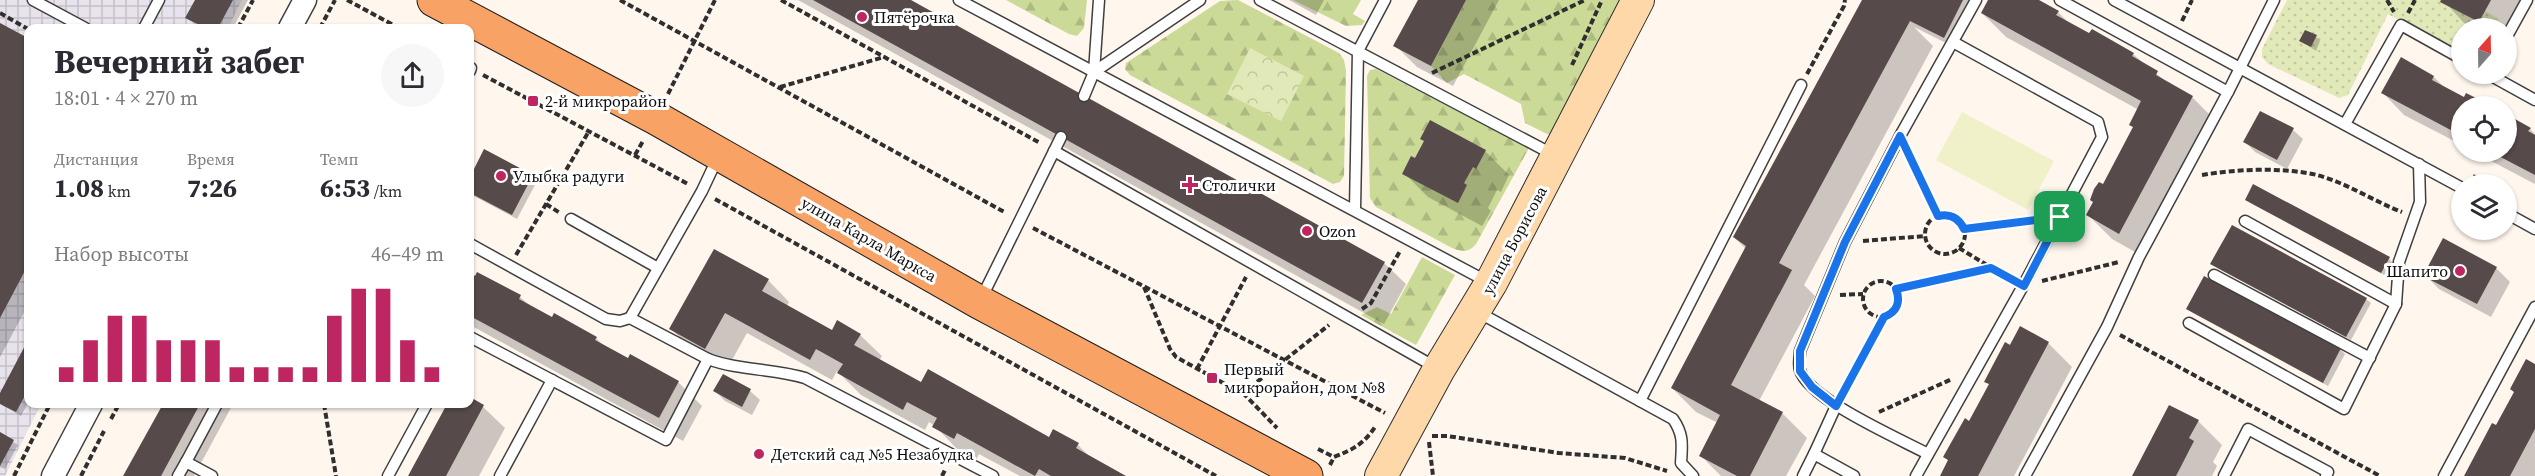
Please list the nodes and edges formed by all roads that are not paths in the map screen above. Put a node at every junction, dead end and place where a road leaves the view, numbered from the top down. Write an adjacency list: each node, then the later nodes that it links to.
1 (33, 0): 17 (lane)
2 (159, 0): 18 (lane)
3 (305, 0): 19 (street)
4 (434, 0): 33 (main road, улица Карла Маркса)
5 (959, 0): 24 (lane)
6 (1099, 0): 24 (lane)
7 (1200, 0): 24 (lane)
8 (1260, 0): 21 (lane)
9 (1385, 0): 21 (lane)
10 (1638, 0): 34 (street, улица Борисова)
11 (1976, 0): 20 (lane)
12 (2060, 0): 27 (lane)
13 (2114, 0): 23 (lane)
14 (2274, 0): 23 (lane)
15 (2527, 0): 16 (lane)
16 (2517, 18)
17 (78, 24)
18 (146, 24)
19 (292, 24)
20 (1953, 42): 58 (lane); 63 (lane)
21 (1358, 51): 34 (lane); 37 (lane)
22 (2451, 53): 30 (lane)
23 (2239, 69): 27 (lane); 30 (lane)
24 (1094, 72): 28 (lane); 37 (lane)
25 (2506, 84): 29 (lane)
26 (1801, 85): 57 (lane)
27 (2228, 92): 77 (lane)
28 (1084, 96)
29 (2535, 100)
30 (2346, 124): 35 (lane)
31 (1061, 137): 32 (lane)
32 (1054, 151): 46 (lane); 55 (lane)
33 (720, 154): 43 (lane); 46 (main road, улица Карла Маркса)
34 (1558, 158): 45 (street, улица Борисова)
35 (2419, 164): 36 (lane); 47 (lane)
36 (2451, 182)
37 (1355, 209): 45 (lane)
38 (571, 219): 43 (lane)
39 (2517, 219): 41 (lane)
40 (2245, 221): 47 (lane)
41 (2535, 229)
42 (474, 246): 50 (lane)
43 (658, 268): 50 (lane)
44 (2214, 275): 53 (lane)
45 (1491, 283): 49 (street, улица Борисова)
46 (979, 302): 65 (main road, улица Карла Маркса)
47 (2396, 304): 53 (lane)
48 (2535, 307): 80 (lane)
49 (1476, 311): 55 (street, улица Борисова); 57 (lane)
50 (630, 318): 54 (lane)
51 (2189, 323): 53 (lane)
52 (474, 339): 56 (lane)
53 (2370, 358)
54 (708, 359): 56 (lane); 71 (lane)
55 (1439, 369): 72 (street, улица Борисова)
56 (552, 380): 70 (lane)
57 (1640, 401): 73 (lane)
58 (1836, 406): 62 (lane); 63 (lane)
59 (89, 408): 66 (street)
60 (215, 408): 64 (lane)
61 (425, 408): 69 (lane)
62 (1814, 454): 74 (lane); 75 (lane)
63 (1928, 454): 76 (lane)
64 (186, 462): 67 (lane); 68 (lane)
65 (1316, 463)
66 (53, 476)
67 (178, 476)
68 (212, 476)
69 (388, 476)
70 (500, 476)
71 (993, 476)
72 (1381, 476)
73 (1693, 476)
74 (1803, 476)
75 (1854, 476)
76 (1916, 476)
77 (2025, 476)
78 (2224, 476): 79 (lane)
79 (2326, 476)
80 (2445, 476)

